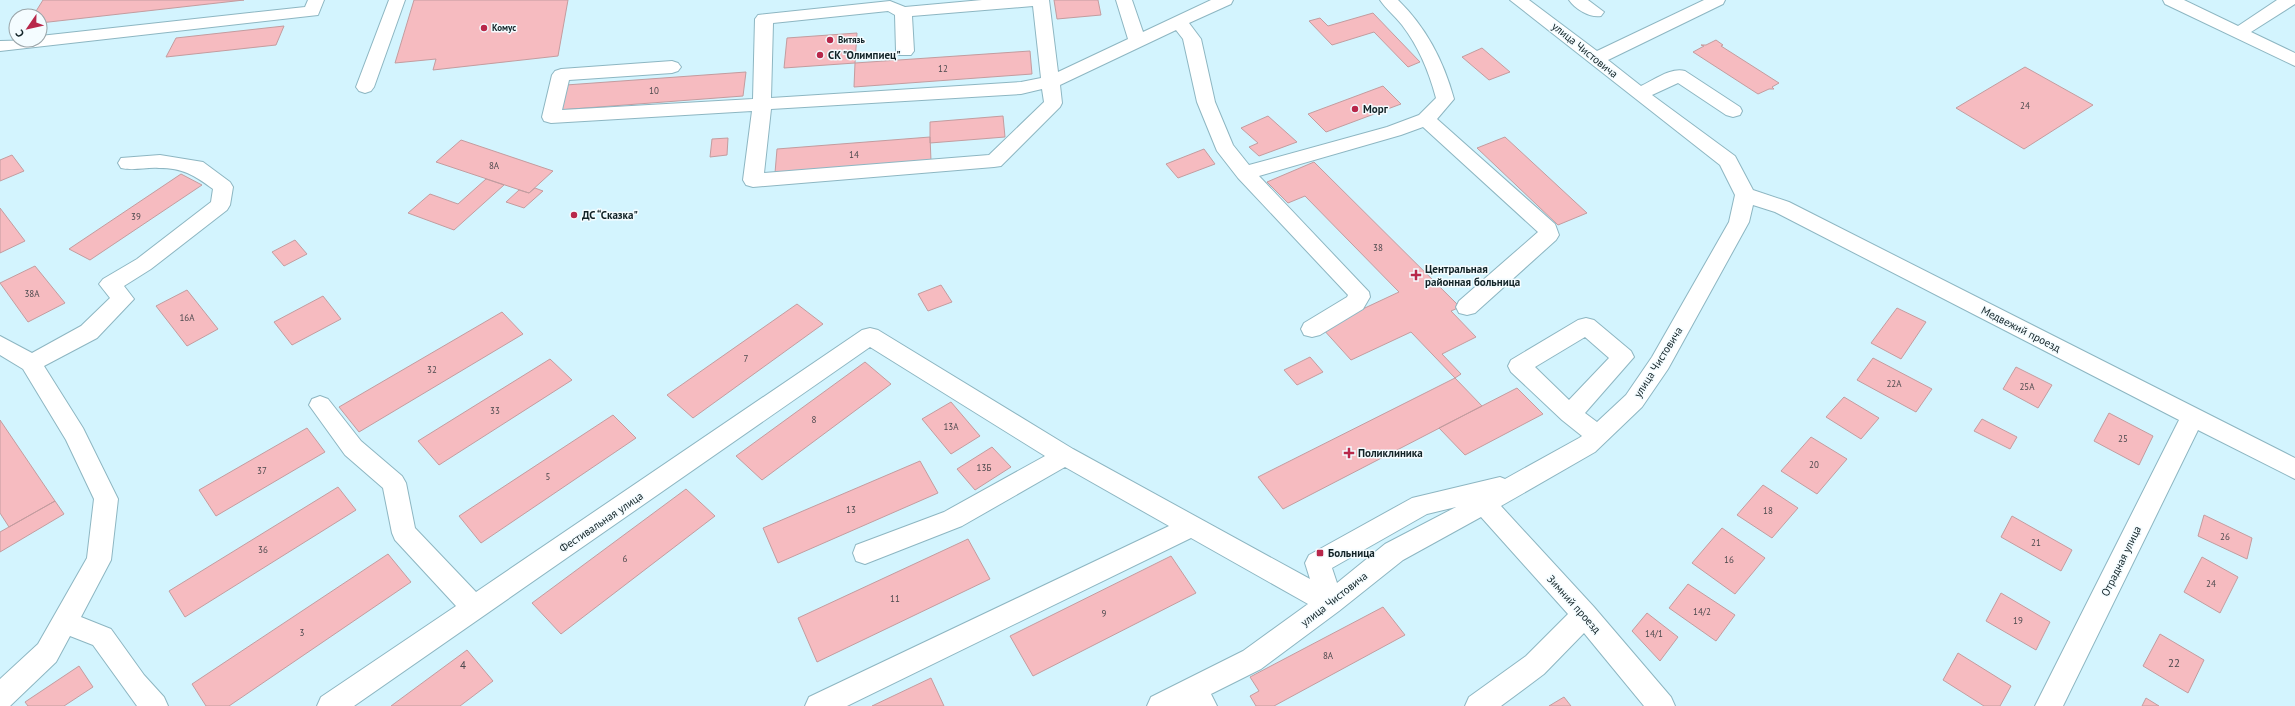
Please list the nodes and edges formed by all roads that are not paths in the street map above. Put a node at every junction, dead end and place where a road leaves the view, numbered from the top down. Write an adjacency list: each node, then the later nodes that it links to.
1 (316, 0): 16 (street)
2 (396, 0): 22 (street)
3 (1124, 0): 15 (street)
4 (1225, 0): 13 (street)
5 (1388, 0): 26 (street)
6 (1518, 0): 18 (street, улица Чистовича)
7 (1577, 0): 12 (street)
8 (1718, 0): 18 (street)
9 (2171, 0): 14 (street)
10 (2289, 0): 14 (street)
11 (903, 12): 17 (street); 21 (street); 24 (street)
12 (1595, 12)
13 (1179, 21): 15 (street); 28 (street)
14 (2238, 33): 19 (street)
15 (1137, 41): 21 (street)
16 (0, 46)
17 (905, 51)
18 (1596, 59): 23 (street, улица Чистовича)
19 (2295, 60)
20 (672, 67): 24 (street)
21 (1051, 82): 24 (street); 24 (street)
22 (365, 87)
23 (1639, 94): 25 (street); 29 (street, улица Чистовича)
24 (762, 104)
25 (1733, 111)
26 (1426, 119): 28 (street); 30 (street)
27 (128, 163): 33 (street)
28 (1245, 173): 31 (street)
29 (1745, 195): 36 (street, Медвежий проезд); 37 (street, улица Чистовича)
30 (1467, 307)
31 (1312, 329)
32 (0, 344): 33 (street)
33 (31, 363): 47 (street)
34 (320, 405): 45 (street)
35 (1570, 414): 37 (street)
36 (2193, 416): 39 (street, Медвежий проезд); 55 (street, Отрадная улица)
37 (1598, 435): 40 (street, улица Чистовича)
38 (1066, 456): 42 (street); 43 (street); 45 (street, Фестивальная улица)
39 (2295, 469)
40 (1518, 483): 41 (street, улица Чистовича); 44 (street)
41 (1484, 504): 44 (street, улица Чистовича); 46 (street, Зимний проезд)
42 (1191, 527): 44 (street); 51 (street)
43 (865, 552)
44 (1330, 603): 52 (street, улица Чистовича)
45 (475, 608): 50 (street, Фестивальная улица)
46 (1584, 615): 53 (street); 54 (street, Зимний проезд)
47 (64, 622): 48 (street); 49 (street)
48 (0, 697)
49 (154, 706)
50 (331, 706)
51 (819, 706)
52 (1161, 706)
53 (1479, 706)
54 (1661, 706)
55 (2049, 706)

